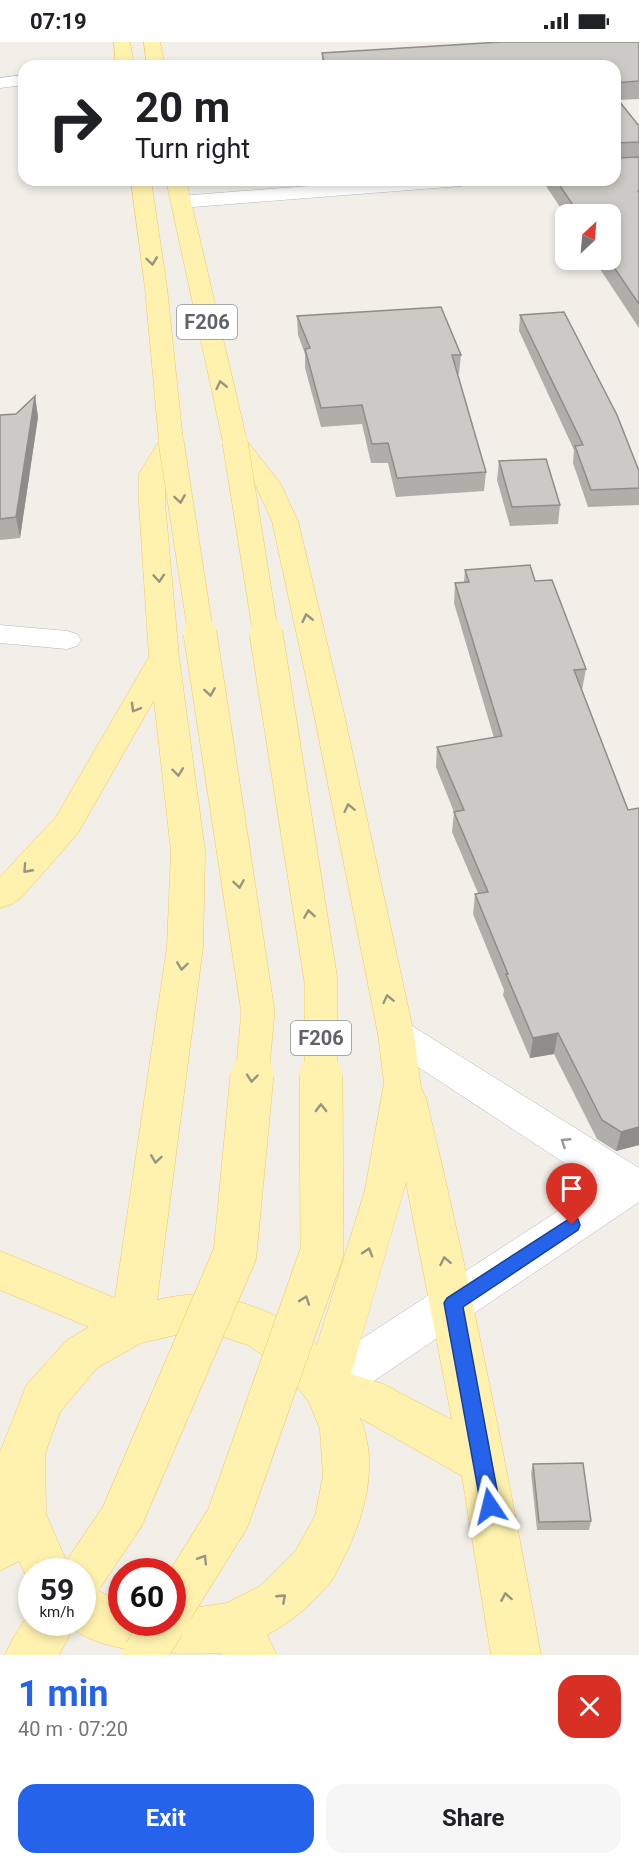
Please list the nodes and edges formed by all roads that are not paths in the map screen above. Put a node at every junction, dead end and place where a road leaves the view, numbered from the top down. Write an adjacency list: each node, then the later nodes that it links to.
1 (122, 42): 3 (main road)
2 (152, 42): 4 (main road)
3 (124, 60)
4 (155, 60)
5 (18, 82): 6 (street)
6 (0, 83)
7 (142, 186): 11 (main road, F206, one-way to 11)
8 (177, 186): 10 (main road, F206)
9 (384, 186): 10 (street)
10 (180, 202): 12 (main road, F206, one-way to 10)
11 (171, 441): 15 (main road, one-way to 15); 27 (main road, F206, one-way to 27, bridge)
12 (235, 442): 17 (main road, one-way to 12); 28 (main road, F206, one-way to 12, bridge)
13 (0, 634): 14 (street)
14 (67, 640)
15 (164, 657): 16 (main road, one-way to 16); 22 (main road, one-way to 22)
16 (0, 895)
17 (396, 1034): 18 (main road); 19 (street, one-way to 17)
18 (403, 1083): 21 (main road, one-way to 18); 23 (main road, one-way to 18)
19 (635, 1185): 21 (street)
20 (0, 1270): 22 (main road)
21 (453, 1303): 23 (street); 24 (main road)
22 (132, 1325): 23 (main road); 25 (main road)
23 (325, 1388): 24 (main road); 32 (main road, one-way to 23)
24 (483, 1463): 35 (main road, one-way to 24)
25 (8, 1520): 26 (main road)
26 (36, 1558)
27 (94, 1558)
28 (186, 1586)
29 (96, 1617): 32 (main road)
30 (42, 1636): 33 (main road)
31 (156, 1636): 34 (main road, bridge)
32 (233, 1646)
33 (30, 1655)
34 (144, 1655)
35 (516, 1655)

